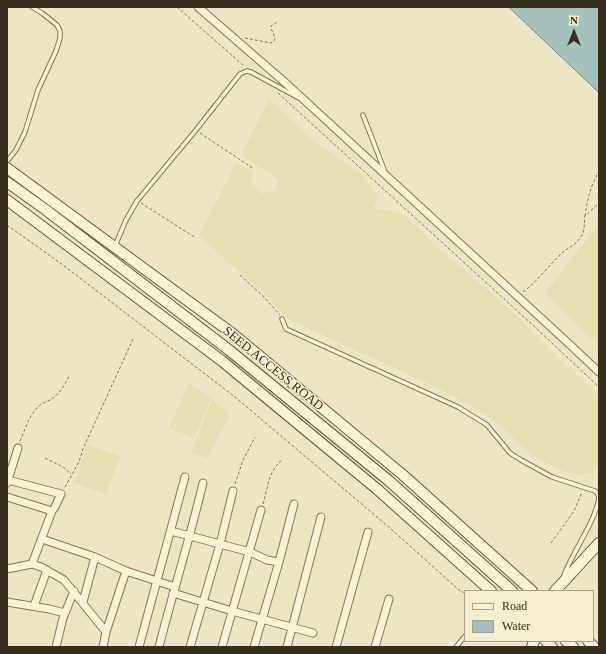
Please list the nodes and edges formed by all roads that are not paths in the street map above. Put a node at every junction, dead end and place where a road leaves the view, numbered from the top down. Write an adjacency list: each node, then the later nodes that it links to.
1 (32, 7): 5 (lane)
2 (198, 7): 3 (street)
3 (307, 103): 7 (street); 10 (lane)
4 (363, 115): 7 (lane)
5 (7, 161)
6 (7, 168): 10 (street)
7 (386, 175): 12 (street)
8 (7, 182): 41 (street, SEED ACCESS ROAD)
9 (7, 200): 40 (street, SEED ACCESS ROAD)
10 (115, 247): 42 (street)
11 (282, 319): 18 (lane)
12 (599, 372)
13 (18, 448): 15 (street)
14 (185, 477): 24 (street)
15 (8, 482): 22 (street)
16 (203, 483): 26 (street)
17 (233, 491): 29 (street)
18 (599, 496): 38 (lane)
19 (7, 497): 22 (street)
20 (294, 504): 32 (street)
21 (261, 510): 30 (street)
22 (52, 511): 27 (street)
23 (321, 517): 52 (street)
24 (171, 531): 26 (street); 37 (street)
25 (368, 532): 64 (street)
26 (190, 537): 29 (street); 39 (street)
27 (42, 539): 31 (street); 33 (street)
28 (599, 543): 38 (street)
29 (220, 544): 30 (street); 47 (street)
30 (250, 552): 32 (street); 49 (street)
31 (95, 557): 36 (street); 46 (street)
32 (279, 562): 51 (street)
33 (32, 564): 34 (street); 35 (street)
34 (7, 569)
35 (47, 570): 43 (street); 48 (street)
36 (126, 571): 37 (street); 53 (street)
37 (157, 582): 39 (street); 58 (street)
38 (558, 588)
39 (174, 590): 47 (street); 59 (street)
40 (487, 590)
41 (511, 590)
42 (531, 590)
43 (74, 591): 46 (street); 50 (street)
44 (389, 599): 65 (street)
45 (7, 602): 48 (street)
46 (83, 602): 53 (street)
47 (203, 602): 49 (street); 60 (street)
48 (34, 606): 50 (street)
49 (232, 611): 51 (street); 61 (street)
50 (65, 613): 56 (street)
51 (262, 619): 52 (street); 62 (street)
52 (292, 628): 54 (street); 63 (street)
53 (106, 632): 57 (street)
54 (313, 633)
55 (464, 637): 66 (lane)
56 (56, 647)
57 (103, 647)
58 (140, 647)
59 (159, 647)
60 (190, 647)
61 (222, 647)
62 (254, 647)
63 (286, 647)
64 (336, 647)
65 (375, 647)
66 (456, 647)

